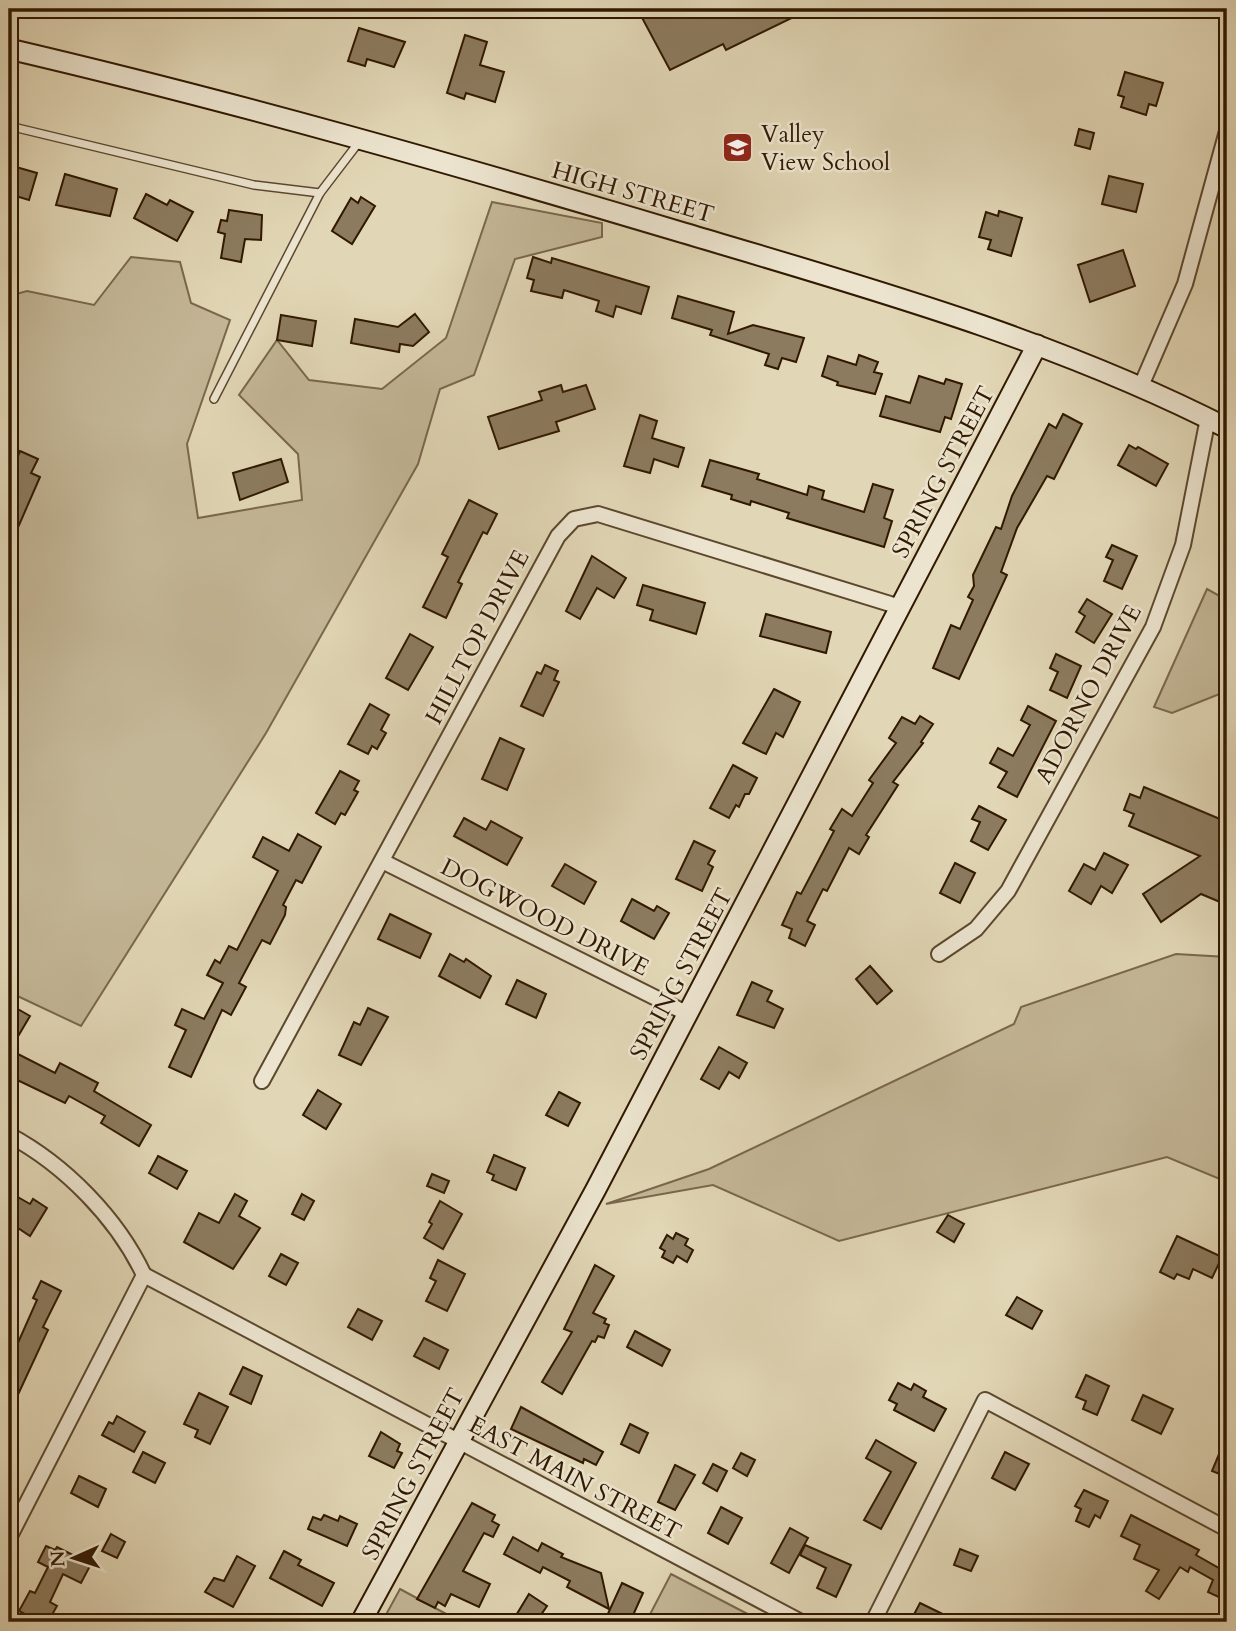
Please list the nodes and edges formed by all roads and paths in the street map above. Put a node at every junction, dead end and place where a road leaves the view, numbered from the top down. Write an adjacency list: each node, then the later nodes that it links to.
1 (9, 49): 4 (street, HIGH STREET)
2 (9, 126): 5 (lane)
3 (1227, 131): 7 (street)
4 (362, 139): 5 (lane); 6 (street, HIGH STREET)
5 (320, 192): 8 (lane)
6 (1037, 345): 7 (street, HIGH STREET); 11 (street, SPRING STREET)
7 (1140, 386): 9 (street, HIGH STREET)
8 (214, 399)
9 (1208, 418): 10 (street, HIGH STREET); 13 (street, ADORNO DRIVE)
10 (1227, 428)
11 (900, 607): 12 (street, HILLTOP DRIVE); 14 (street, SPRING STREET)
12 (382, 861): 14 (street, DOGWOOD DRIVE); 15 (street, HILLTOP DRIVE)
13 (939, 954)
14 (688, 1014): 18 (street, SPRING STREET)
15 (262, 1081)
16 (9, 1135): 17 (street)
17 (144, 1275): 18 (street, EAST MAIN STREET); 20 (street)
18 (457, 1442): 21 (street, SPRING STREET); 22 (street, EAST MAIN STREET)
19 (1227, 1529): 23 (street)
20 (9, 1538)
21 (361, 1622)
22 (801, 1622)
23 (873, 1622)

